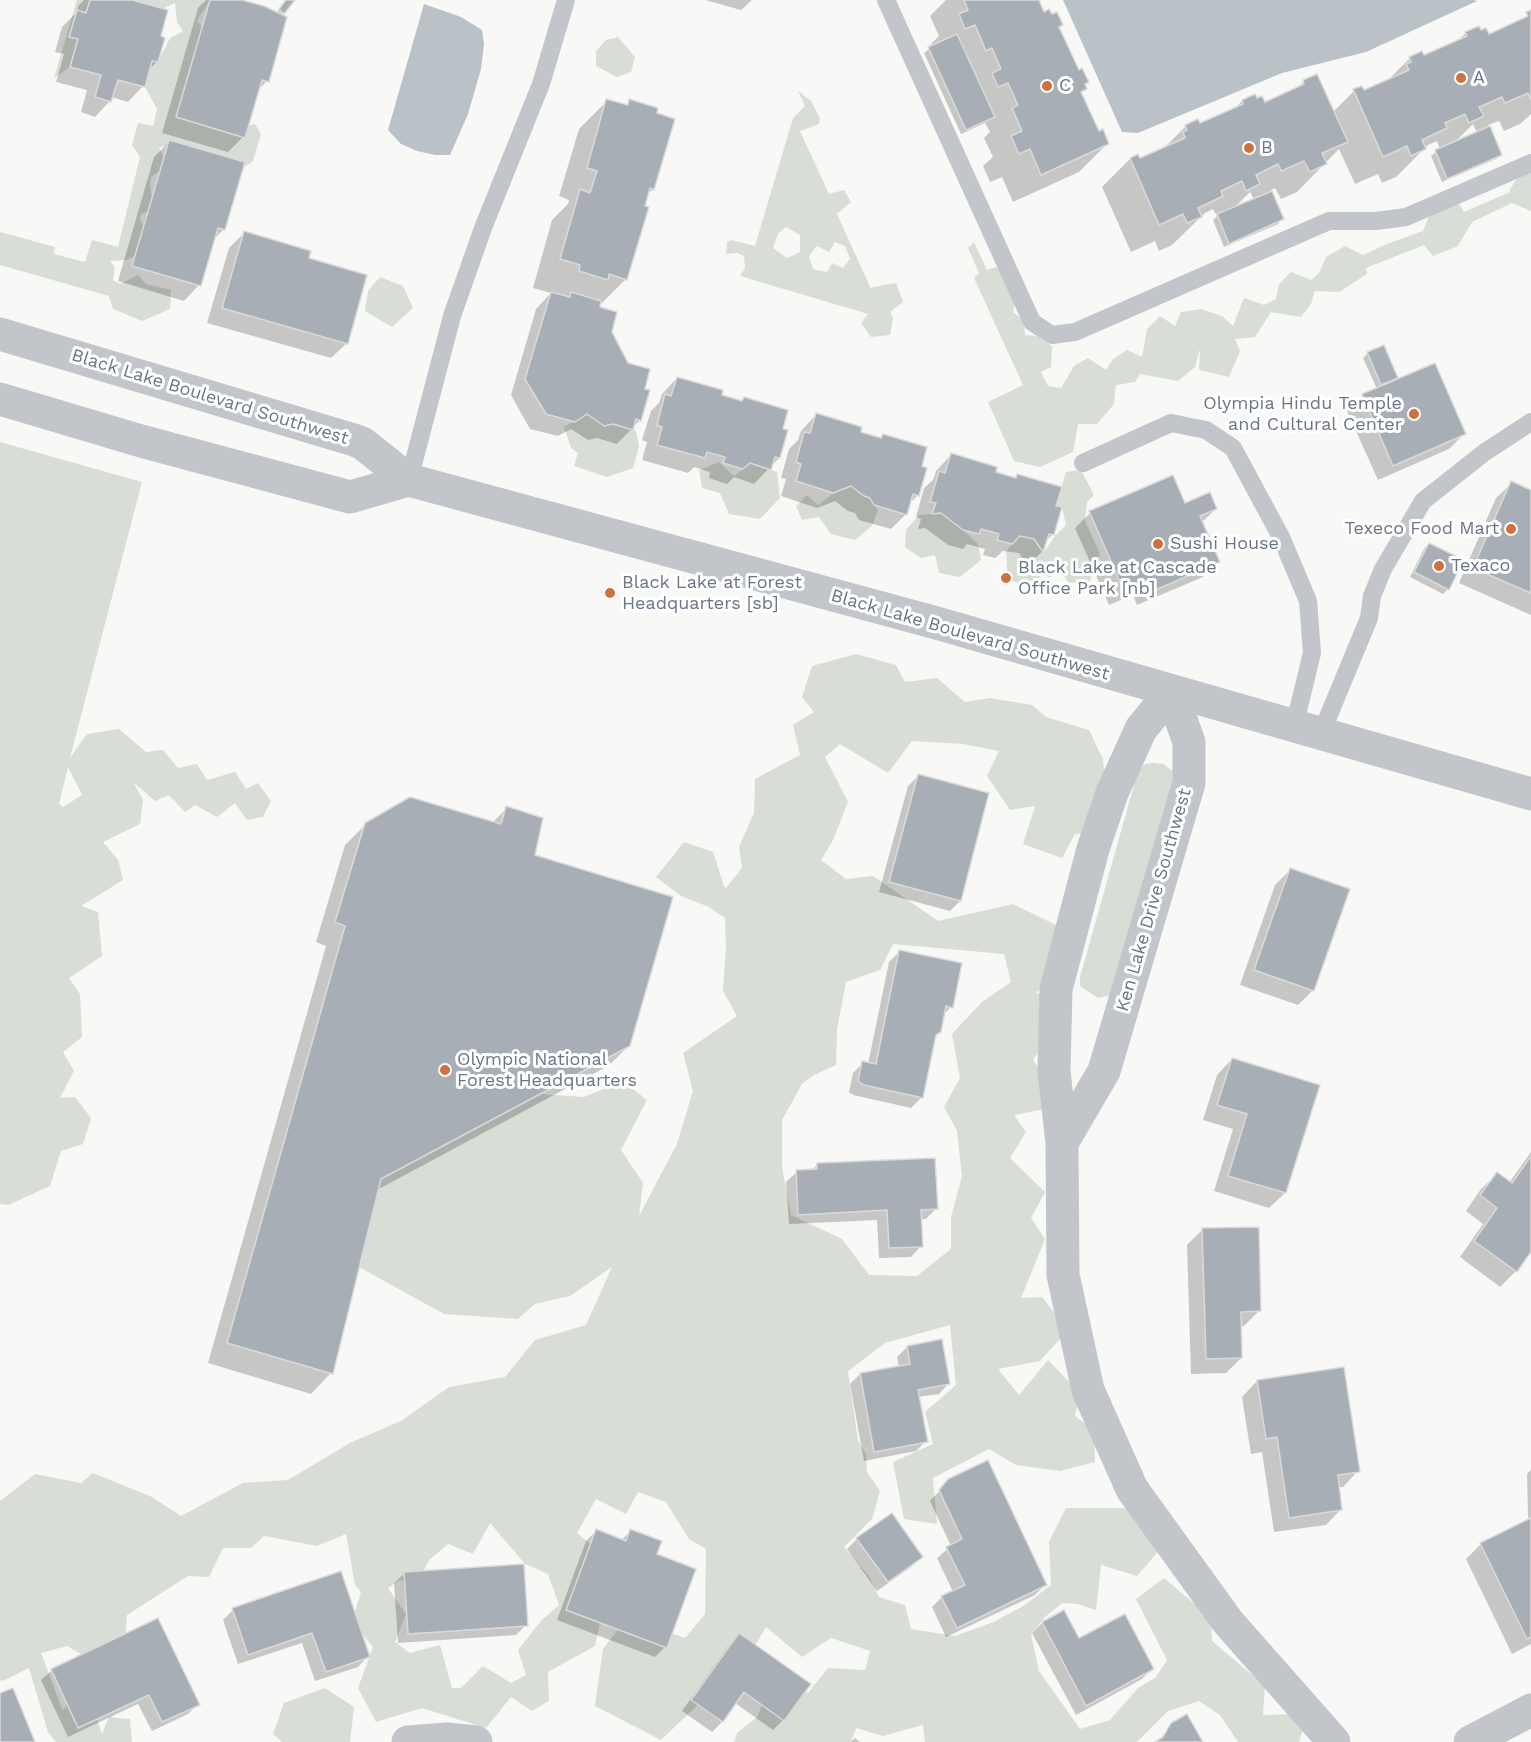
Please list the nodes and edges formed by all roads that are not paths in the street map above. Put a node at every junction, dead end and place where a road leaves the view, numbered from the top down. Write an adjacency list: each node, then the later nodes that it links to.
1 (886, 0): 3 (lane)
2 (562, 1): 8 (lane)
3 (1531, 163)
4 (0, 334): 8 (street, Black Lake Boulevard Southwest)
5 (0, 399): 8 (street)
6 (1531, 422): 10 (lane)
7 (1083, 463): 10 (lane)
8 (409, 480): 9 (street, Black Lake Boulevard Southwest)
9 (1171, 692): 10 (street, Black Lake Boulevard Southwest); 12 (street); 12 (street, Ken Lake Drive Southwest)
10 (1308, 730): 11 (street, Black Lake Boulevard Southwest)
11 (1531, 794)
12 (1062, 1143): 16 (street)
13 (1531, 1710): 17 (street)
14 (408, 1742): 15 (street)
15 (476, 1742)
16 (1334, 1742)
17 (1470, 1742)

